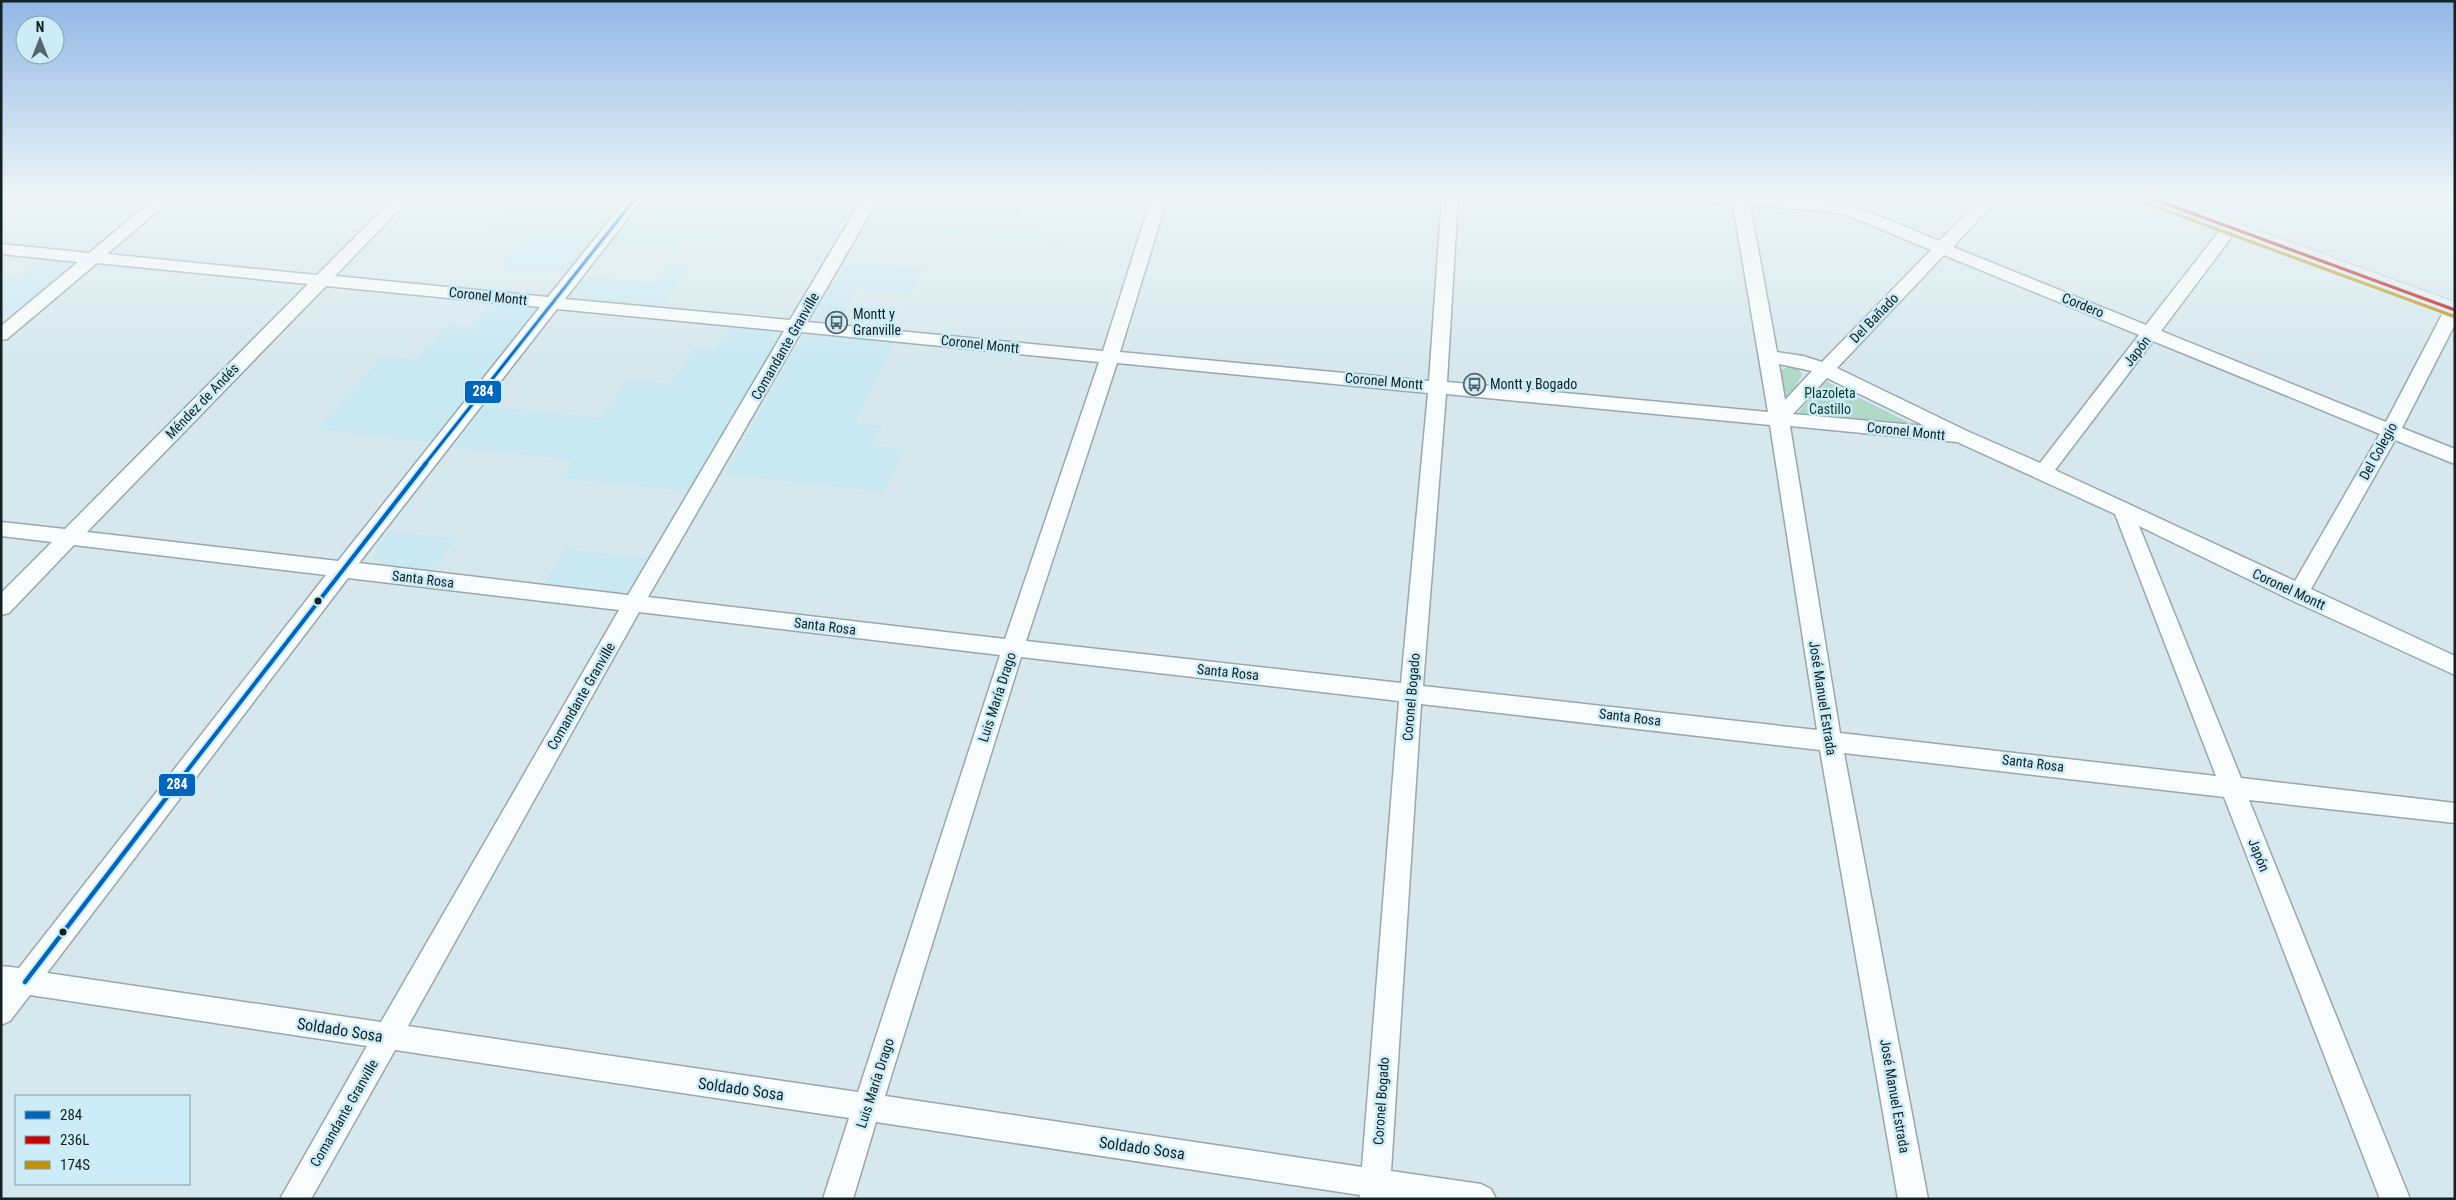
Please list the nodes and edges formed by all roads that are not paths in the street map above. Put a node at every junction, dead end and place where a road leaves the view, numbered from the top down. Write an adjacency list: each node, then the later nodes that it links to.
1 (32, 252): 14 (street, Coronel Montt)
2 (100, 252): 14 (street)
3 (349, 252): 15 (street, Méndez de Andés)
4 (594, 252): 16 (street)
5 (839, 252): 18 (street, Comandante Granville)
6 (1143, 252): 21 (street, Luis María Drago)
7 (1446, 252): 24 (street, Coronel Bogado)
8 (1750, 252): 22 (street, José Manuel Estrada)
9 (1937, 252): 23 (street, Del Bañado)
10 (1954, 252): 19 (street, Cordero)
11 (2212, 252): 19 (street, Japón)
12 (2300, 252): 17 (main road)
13 (2324, 252): 17 (main road)
14 (93, 258): 15 (street, Coronel Montt); 20 (street)
15 (322, 279): 16 (street, Coronel Montt); 32 (street, Méndez de Andés)
16 (554, 303): 18 (street, Coronel Montt); 33 (street)
17 (2454, 305): 26 (street, Del Colegio)
18 (796, 326): 21 (street, Coronel Montt); 35 (street, Comandante Granville)
19 (2151, 333): 26 (street, Cordero); 29 (street, Japón)
20 (1, 335)
21 (1110, 357): 24 (street, Coronel Montt); 37 (street, Luis María Drago)
22 (1769, 358): 23 (street, Coronel Montt); 25 (street, José Manuel Estrada)
23 (1824, 369): 25 (street, Del Bañado); 27 (street, Coronel Montt)
24 (1438, 386): 25 (street, Coronel Montt); 39 (street, Coronel Bogado)
25 (1778, 418): 27 (street, Coronel Montt); 40 (street, José Manuel Estrada)
26 (2391, 430): 28 (street, Cordero); 34 (street, Del Colegio)
27 (1960, 436): 29 (street, Coronel Montt)
28 (2455, 457)
29 (2043, 472): 30 (street, Coronel Montt)
30 (2123, 510): 34 (street, Coronel Montt); 41 (street, Japón)
31 (1, 529): 32 (street, Santa Rosa)
32 (69, 537): 33 (street, Santa Rosa); 36 (street, Méndez de Andés)
33 (342, 570): 35 (street, Santa Rosa); 43 (street)
34 (2298, 594): 38 (street, Coronel Montt)
35 (633, 604): 37 (street, Santa Rosa); 45 (street, Comandante Granville)
36 (1, 606)
37 (1013, 648): 39 (street, Santa Rosa); 46 (street, Luis María Drago)
38 (2455, 666)
39 (1411, 692): 40 (street, Santa Rosa); 47 (street, Coronel Bogado)
40 (1830, 740): 41 (street, Santa Rosa); 51 (street, José Manuel Estrada)
41 (2232, 786): 42 (street, Santa Rosa); 52 (street, Japón)
42 (2455, 813)
43 (13, 980): 44 (street); 45 (street, Soldado Sosa)
44 (1, 1012)
45 (387, 1037): 46 (street, Soldado Sosa); 48 (street, Comandante Granville)
46 (867, 1108): 47 (street, Soldado Sosa); 49 (street, Luis María Drago)
47 (1375, 1191): 50 (street, Soldado Sosa)
48 (295, 1199)
49 (838, 1199)
50 (1481, 1199)
51 (1913, 1199)
52 (2395, 1199)

